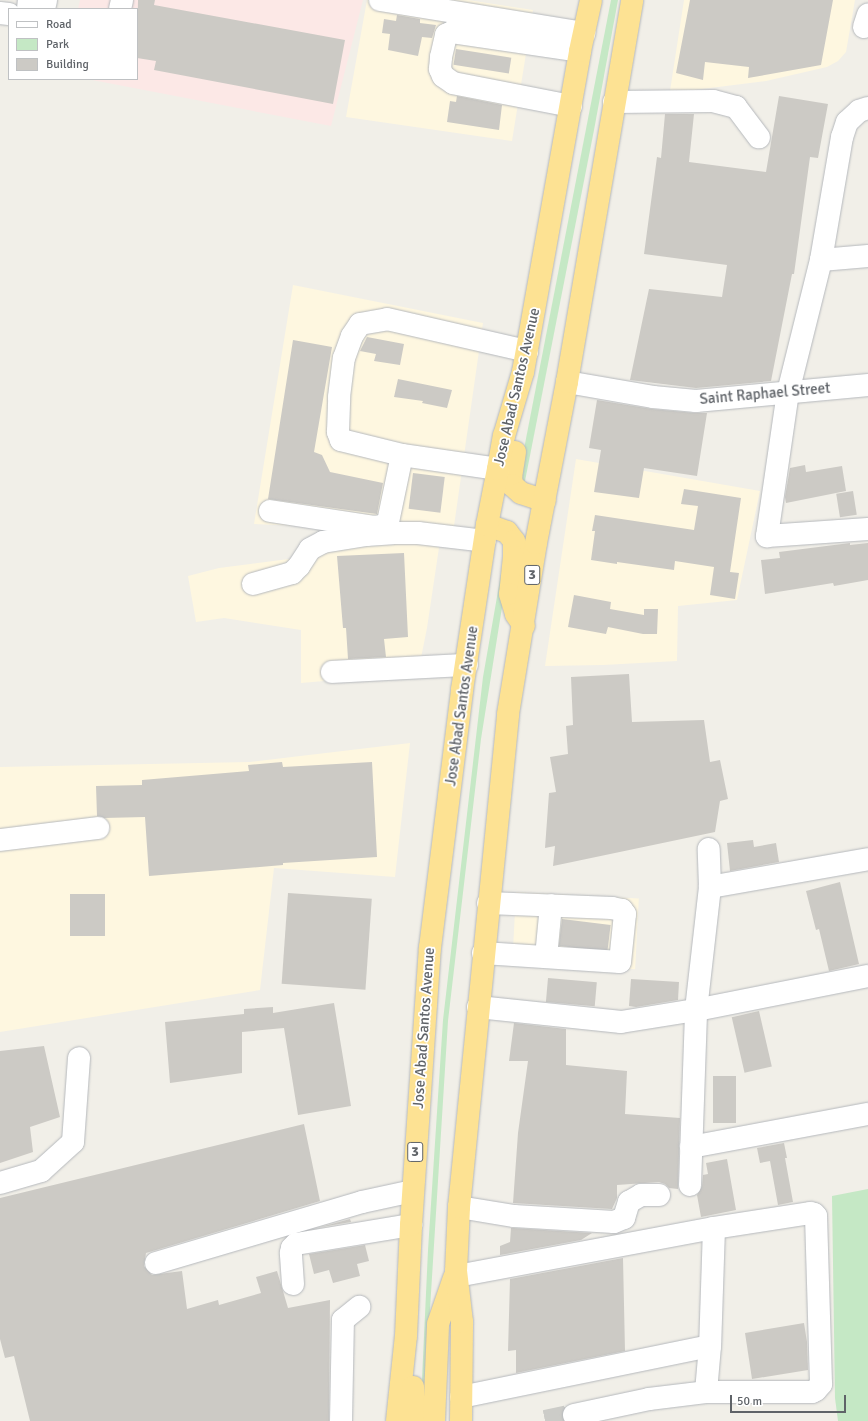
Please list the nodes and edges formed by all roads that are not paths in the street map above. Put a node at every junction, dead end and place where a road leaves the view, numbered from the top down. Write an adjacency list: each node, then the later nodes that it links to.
1 (380, 0): 4 (street)
2 (591, 0): 5 (highway, Jose Abad Santos Avenue / 3)
3 (632, 0): 6 (highway, 3)
4 (462, 24): 5 (street); 7 (street)
5 (582, 42): 7 (highway, Jose Abad Santos Avenue / 3)
6 (614, 102): 9 (street); 13 (highway, 3)
7 (571, 106): 12 (highway, Jose Abad Santos Avenue / 3)
8 (868, 108): 11 (street)
9 (759, 137)
10 (868, 256): 11 (street)
11 (821, 260): 15 (street)
12 (527, 351): 16 (highway, Jose Abad Santos Avenue / 3); 17 (street)
13 (567, 382): 15 (street, Saint Raphael Street); 19 (highway, 3)
14 (868, 385): 15 (street, Saint Raphael Street)
15 (788, 392): 21 (street)
16 (504, 436): 18 (highway, Jose Abad Santos Avenue / 3); 19 (highway)
17 (402, 455): 18 (street); 20 (street)
18 (498, 469): 22 (highway, Jose Abad Santos Avenue / 3)
19 (545, 501): 24 (highway, 3)
20 (270, 511)
21 (868, 529)
22 (486, 533): 23 (street); 24 (highway); 25 (highway, Jose Abad Santos Avenue / 3)
23 (253, 584)
24 (524, 626): 32 (highway, 3)
25 (467, 664): 26 (street); 44 (highway, Jose Abad Santos Avenue / 3)
26 (332, 672)
27 (98, 828): 28 (street)
28 (0, 840)
29 (709, 849): 31 (street)
30 (868, 859): 31 (street)
31 (710, 887): 38 (street)
32 (488, 903): 33 (street); 34 (highway, 3)
33 (552, 905): 35 (street); 35 (street)
34 (483, 953): 35 (street); 37 (highway, 3)
35 (546, 957)
36 (868, 976): 38 (street)
37 (478, 1007): 38 (street); 46 (highway, 3)
38 (696, 1010): 41 (street)
39 (79, 1058): 42 (street)
40 (868, 1114): 41 (street)
41 (691, 1147): 43 (street)
42 (0, 1183)
43 (690, 1185)
44 (413, 1191): 47 (highway, Jose Abad Santos Avenue / 3); 49 (street)
45 (659, 1195): 46 (street)
46 (459, 1207): 50 (highway, 3)
47 (411, 1225): 51 (street); 53 (highway, Jose Abad Santos Avenue / 3)
48 (714, 1228): 50 (street); 54 (street); 55 (street)
49 (156, 1263)
50 (456, 1274): 56 (highway, 3); 61 (highway, 3)
51 (293, 1284)
52 (358, 1307): 58 (street)
53 (406, 1336): 59 (highway, Jose Abad Santos Avenue / 3); 60 (highway, 3)
54 (710, 1346): 55 (street); 56 (street)
55 (706, 1392): 57 (street)
56 (461, 1397): 62 (highway, 3)
57 (574, 1415)
58 (341, 1421)
59 (397, 1421)
60 (412, 1421)
61 (434, 1421)
62 (461, 1421)

